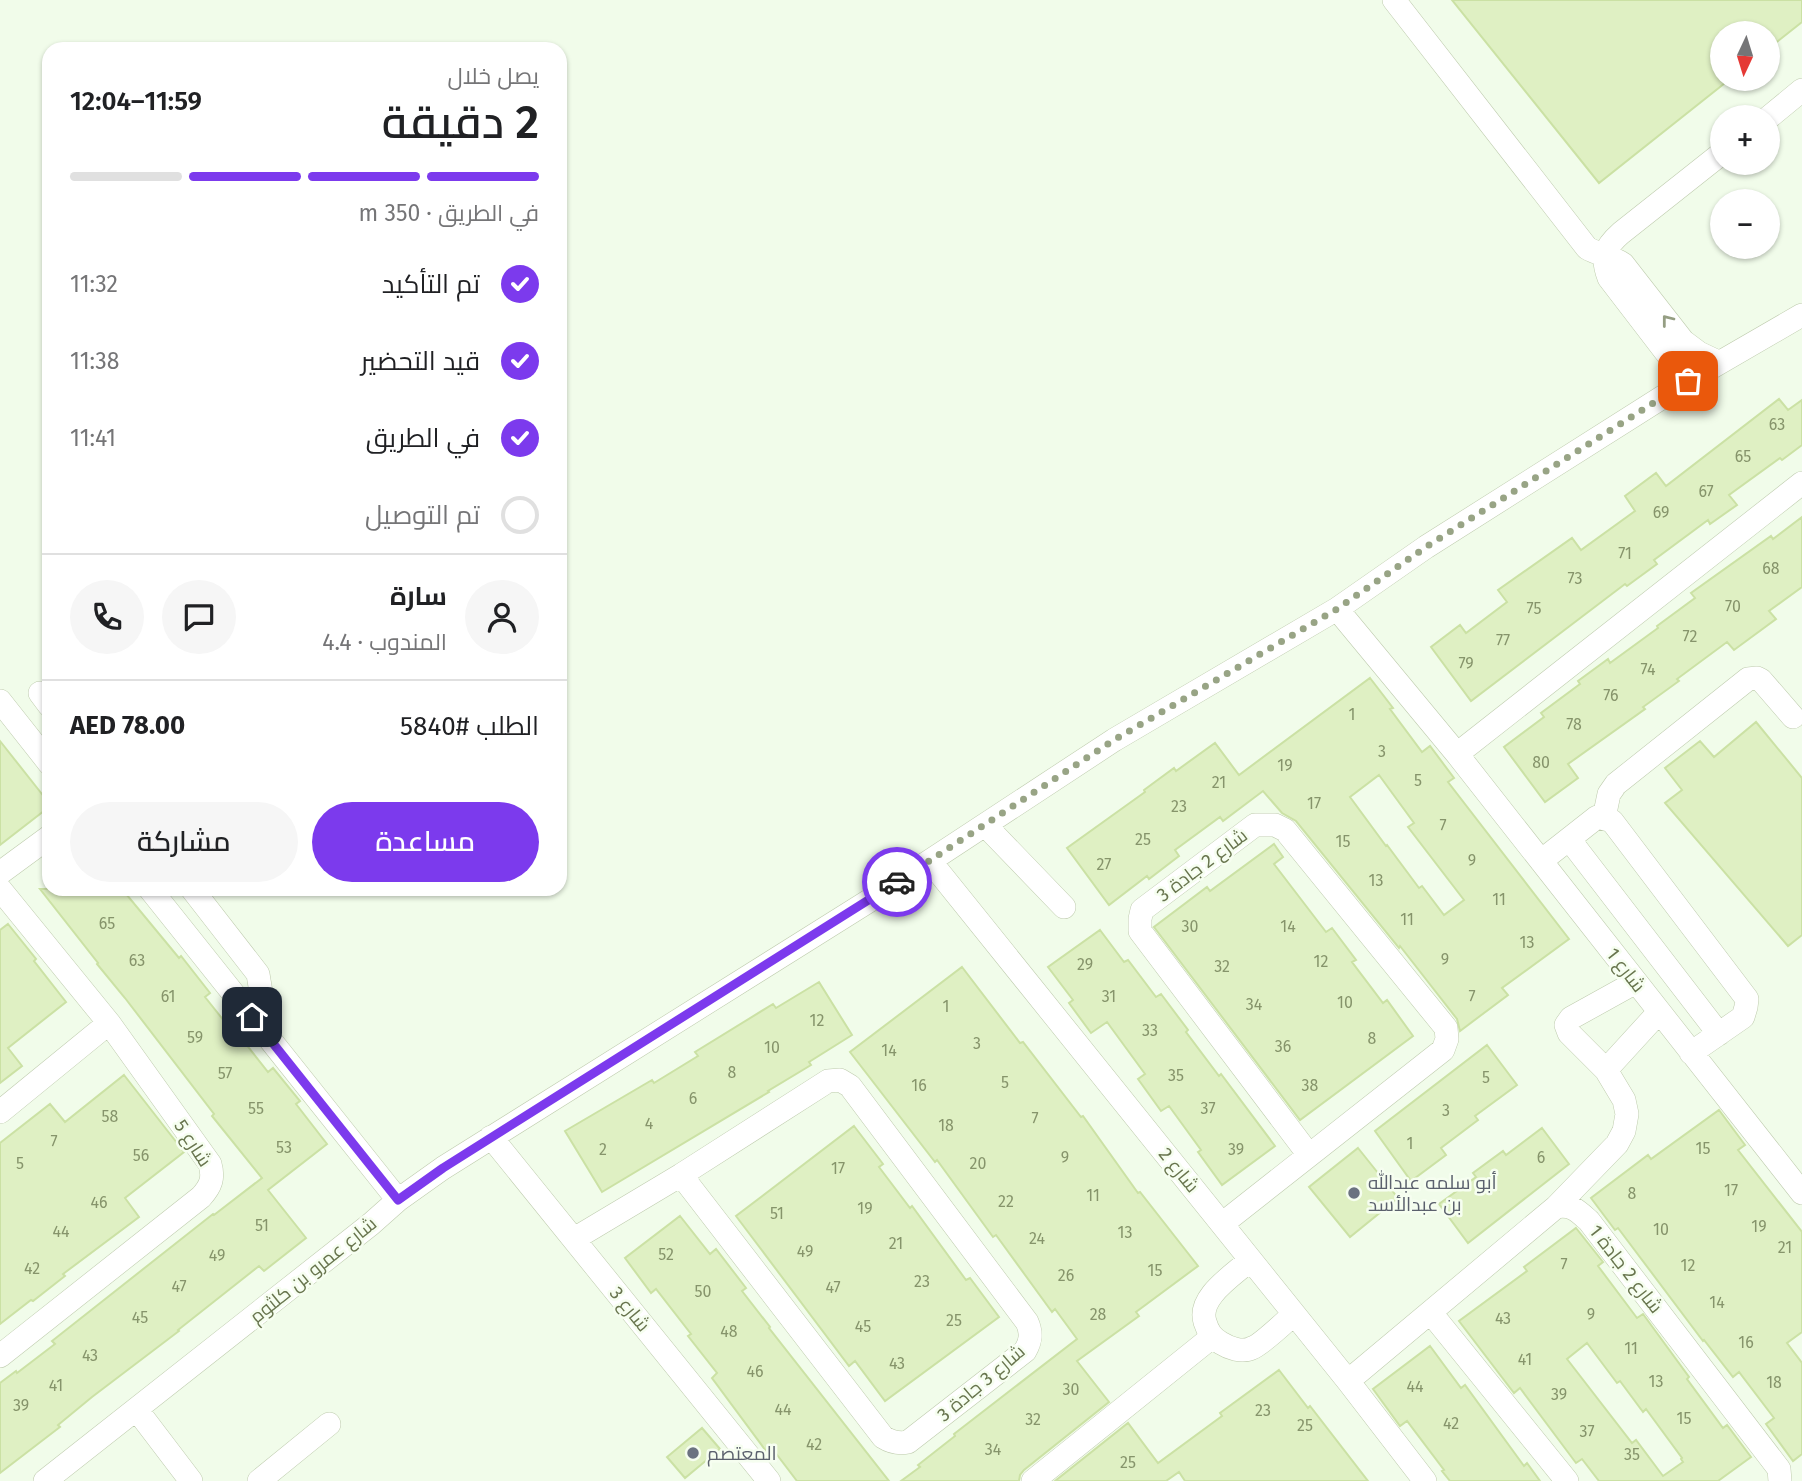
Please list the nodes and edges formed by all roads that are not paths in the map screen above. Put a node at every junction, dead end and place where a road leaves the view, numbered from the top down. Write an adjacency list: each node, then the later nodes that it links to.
1 (1394, 0): 5 (street)
2 (1802, 90): 3 (street)
3 (1780, 108)
4 (1710, 163): 5 (street)
5 (1604, 255): 7 (street, one-way to 5); 8 (street)
6 (1802, 315): 7 (street, شارع عمرو بن كلثوم)
7 (1718, 362): 8 (street, شارع عمرو بن كلثوم)
8 (1688, 381): 10 (street, شارع عمرو بن كلثوم)
9 (1802, 483): 14 (street)
10 (1337, 609): 14 (street, شارع 1); 17 (street, شارع عمرو بن كلثوم)
11 (0, 701): 13 (street)
12 (1799, 718): 16 (street)
13 (8, 729): 15 (street)
14 (1458, 754): 21 (street, شارع 1)
15 (42, 756)
16 (1604, 818): 18 (street); 30 (street)
17 (985, 825): 20 (street, شارع عمرو بن كلثوم); 26 (street)
18 (1569, 839): 21 (street); 30 (street)
19 (42, 842): 22 (street)
20 (930, 861): 35 (street, شارع عمرو بن كلثوم); 41 (street, شارع 2)
21 (1541, 861): 27 (street, شارع 1)
22 (0, 873)
23 (0, 889): 29 (street, شارع 5)
24 (156, 896): 31 (street)
25 (197, 896): 31 (street)
26 (1065, 907)
27 (1636, 982): 28 (street, شارع 1); 33 (street)
28 (1659, 1012): 32 (street, شارع 1); 33 (street)
29 (109, 1023): 34 (street); 47 (street, شارع 5)
30 (1719, 1034): 32 (street)
31 (269, 1038): 39 (street)
32 (1691, 1054): 38 (street, شارع 1)
33 (1606, 1070): 40 (street)
34 (0, 1112)
35 (491, 1137): 39 (street, شارع عمرو بن كلثوم); 42 (street, شارع 3)
36 (1310, 1155): 36 (street, شارع 2 جادة 3); 41 (street, شارع 2 جادة 3)
37 (681, 1175): 37 (street, شارع 3 جادة 3); 42 (street, شارع 3 جادة 3)
38 (1799, 1186)
39 (398, 1200): 49 (street, شارع عمرو بن كلثوم)
40 (1556, 1207): 44 (street); 58 (street, شارع 2 جادة 1)
41 (1222, 1224): 43 (street, شارع 2)
42 (574, 1239): 51 (street, شارع 3)
43 (1250, 1260): 45 (street, شارع 2); 46 (street)
44 (1431, 1313): 48 (street); 57 (street)
45 (1294, 1314): 46 (street); 48 (street, شارع 2)
46 (1212, 1337): 55 (street)
47 (0, 1356)
48 (1348, 1381): 56 (street, شارع 2)
49 (136, 1410): 52 (street, شارع عمرو بن كلثوم); 53 (street)
50 (329, 1424): 54 (street)
51 (761, 1478)
52 (45, 1481)
53 (191, 1481)
54 (259, 1481)
55 (1033, 1481)
56 (1425, 1481)
57 (1567, 1481)
58 (1780, 1481)

